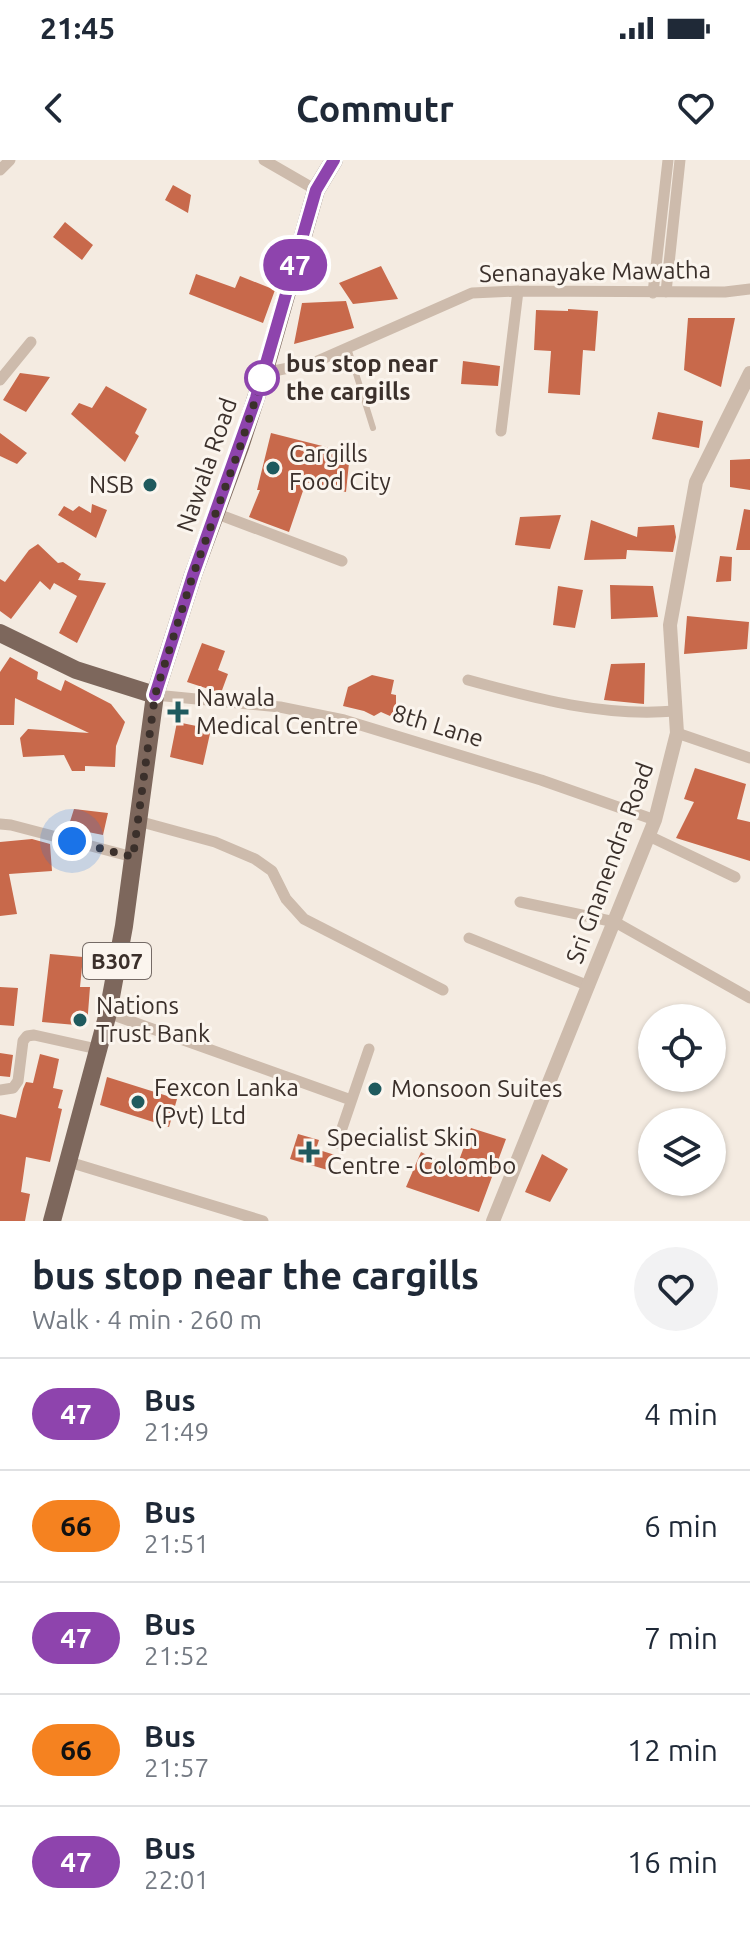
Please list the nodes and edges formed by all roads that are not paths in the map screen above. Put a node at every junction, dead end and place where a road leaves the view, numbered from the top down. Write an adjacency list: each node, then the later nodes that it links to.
1 (10, 160): 6 (street)
2 (264, 160): 7 (street)
3 (334, 160): 7 (main road, Nawala Road)
4 (668, 160): 11 (street)
5 (680, 160): 10 (street)
6 (0, 170)
7 (316, 190): 14 (main road, Nawala Road)
8 (750, 289): 10 (street, Senanayake Mawatha)
9 (518, 291): 11 (street, Senanayake Mawatha); 13 (street, Senanayake Mawatha); 18 (street)
10 (666, 292): 11 (street, Senanayake Mawatha)
11 (653, 293)
12 (31, 342): 16 (street)
13 (348, 348): 14 (street, Senanayake Mawatha); 17 (lane)
14 (264, 373): 19 (main road, Nawala Road)
15 (750, 373): 24 (street, Sri Gnanendra Road)
16 (0, 380)
17 (373, 428)
18 (501, 431)
19 (215, 513): 20 (street); 23 (main road, Nawala Road)
20 (342, 561)
21 (0, 633): 23 (main road)
22 (468, 680): 24 (street)
23 (155, 695): 27 (street, 8th Lane); 28 (main road, B307)
24 (675, 711): 25 (street, Sri Gnanendra Road)
25 (677, 733): 26 (street); 27 (street, Sri Gnanendra Road)
26 (750, 758)
27 (655, 820): 30 (street, Sri Gnanendra Road)
28 (138, 821): 31 (main road, B307); 37 (street)
29 (0, 824): 31 (street)
30 (649, 836): 32 (street); 34 (street, Sri Gnanendra Road)
31 (133, 857): 39 (main road, B307)
32 (735, 877)
33 (520, 902): 34 (street)
34 (615, 922): 36 (street, Sri Gnanendra Road); 38 (street)
35 (469, 938): 36 (street)
36 (589, 986): 48 (street, Sri Gnanendra Road)
37 (443, 990)
38 (750, 998)
39 (108, 1013): 40 (main road, B307); 43 (street)
40 (97, 1049): 42 (street); 45 (main road, B307)
41 (369, 1049): 43 (street)
42 (0, 1090)
43 (351, 1100): 44 (street)
44 (337, 1143)
45 (69, 1162): 46 (main road, B307); 47 (street)
46 (52, 1221)
47 (263, 1221)
48 (493, 1221)

